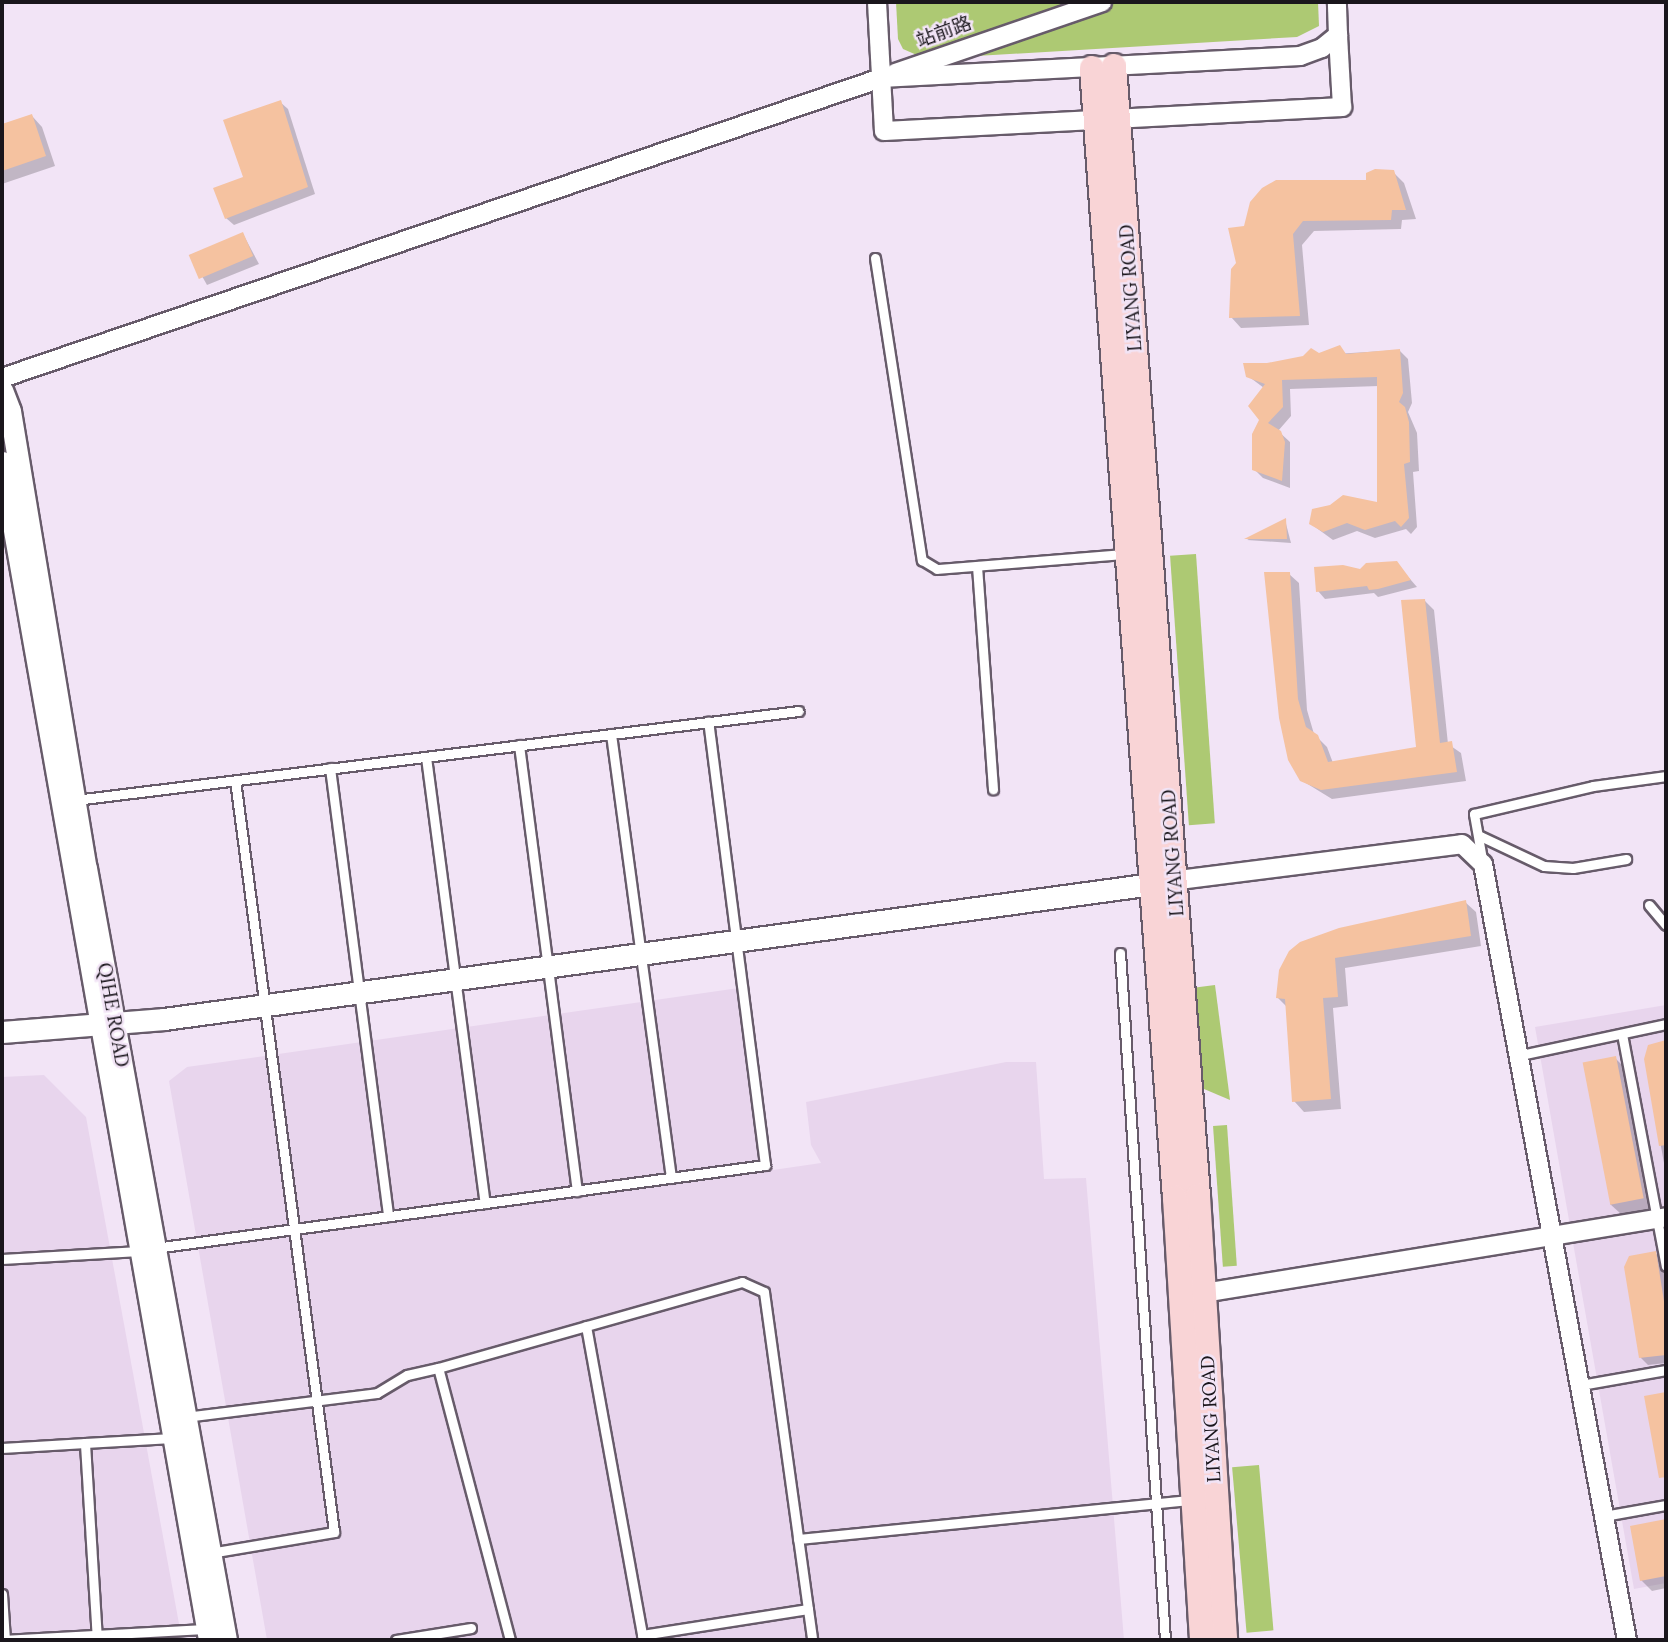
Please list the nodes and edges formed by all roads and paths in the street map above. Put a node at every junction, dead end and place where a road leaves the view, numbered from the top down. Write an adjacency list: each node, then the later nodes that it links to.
1 (877, 2): 6 (street)
2 (1102, 2): 6 (street, 站前路)
3 (1336, 2): 4 (street)
4 (1338, 35): 5 (street); 7 (street)
5 (1103, 67): 6 (street); 7 (main road, LIYANG ROAD)
6 (881, 78): 7 (street); 9 (street, 站前路)
7 (1107, 120): 12 (main road, LIYANG ROAD); 27 (main road, LIYANG ROAD)
8 (874, 258): 13 (lane)
9 (2, 378)
10 (2, 390): 23 (street, QIHE ROAD)
11 (2, 462): 37 (street, QIHE ROAD)
12 (1128, 554): 13 (lane); 27 (main road, LIYANG ROAD)
13 (977, 566): 22 (lane)
14 (799, 711): 15 (lane)
15 (708, 722): 16 (lane); 30 (lane)
16 (611, 734): 17 (lane); 32 (lane)
17 (519, 745): 18 (lane); 33 (lane)
18 (426, 757): 19 (lane); 34 (lane)
19 (330, 768): 21 (lane); 35 (lane)
20 (1666, 776): 24 (lane)
21 (235, 780): 23 (lane); 36 (lane)
22 (993, 789)
23 (75, 800): 37 (street, QIHE ROAD)
24 (1478, 835): 25 (lane); 26 (lane)
25 (1626, 859)
26 (1483, 864): 27 (street); 41 (street)
27 (1163, 882): 30 (street); 52 (main road, LIYANG ROAD); 62 (main road, LIYANG ROAD)
28 (1649, 905): 29 (lane)
29 (1666, 925)
30 (736, 941): 32 (street); 42 (lane)
31 (1120, 953): 63 (lane)
32 (641, 954): 33 (street); 42 (lane)
33 (548, 966): 34 (street); 43 (lane)
34 (455, 979): 35 (street); 44 (lane)
35 (359, 992): 36 (street); 45 (lane)
36 (265, 1005): 37 (street); 47 (lane)
37 (106, 1023): 39 (street); 49 (street, QIHE ROAD)
38 (1666, 1024): 40 (lane)
39 (2, 1031)
40 (1622, 1034): 41 (lane); 46 (lane)
41 (1521, 1055): 48 (street)
42 (671, 1178): 43 (lane)
43 (577, 1191): 44 (lane)
44 (485, 1203): 45 (lane)
45 (388, 1216): 47 (lane)
46 (1662, 1218): 48 (street); 51 (lane)
47 (294, 1229): 49 (lane); 57 (lane)
48 (1554, 1236): 52 (street); 56 (street)
49 (147, 1250): 50 (lane); 58 (street, QIHE ROAD); 59 (street, QIHE ROAD)
50 (2, 1259)
51 (1666, 1266)
52 (1204, 1293): 81 (main road, LIYANG ROAD)
53 (586, 1326): 54 (lane); 66 (lane); 73 (lane)
54 (438, 1367): 57 (lane); 77 (lane)
55 (1666, 1370): 56 (lane)
56 (1581, 1385): 65 (street)
57 (317, 1401): 58 (lane); 67 (lane)
58 (185, 1417): 67 (street, QIHE ROAD)
59 (173, 1438): 60 (lane); 71 (street, QIHE ROAD)
60 (85, 1443): 61 (lane); 72 (lane)
61 (2, 1448)
62 (1194, 1500): 63 (lane); 80 (main road, LIYANG ROAD)
63 (1156, 1504): 66 (lane); 79 (lane)
64 (1666, 1505): 65 (lane)
65 (1604, 1516): 82 (street)
66 (799, 1539): 69 (lane)
67 (210, 1553): 75 (street, QIHE ROAD)
68 (2, 1594): 74 (lane)
69 (808, 1609): 73 (lane); 78 (lane)
70 (471, 1628): 76 (lane)
71 (208, 1634): 72 (lane)
72 (97, 1638): 74 (lane)
73 (643, 1638)
74 (4, 1640)
75 (226, 1640)
76 (396, 1640)
77 (510, 1640)
78 (813, 1640)
79 (1165, 1640)
80 (1202, 1640)
81 (1225, 1640)
82 (1627, 1640)

